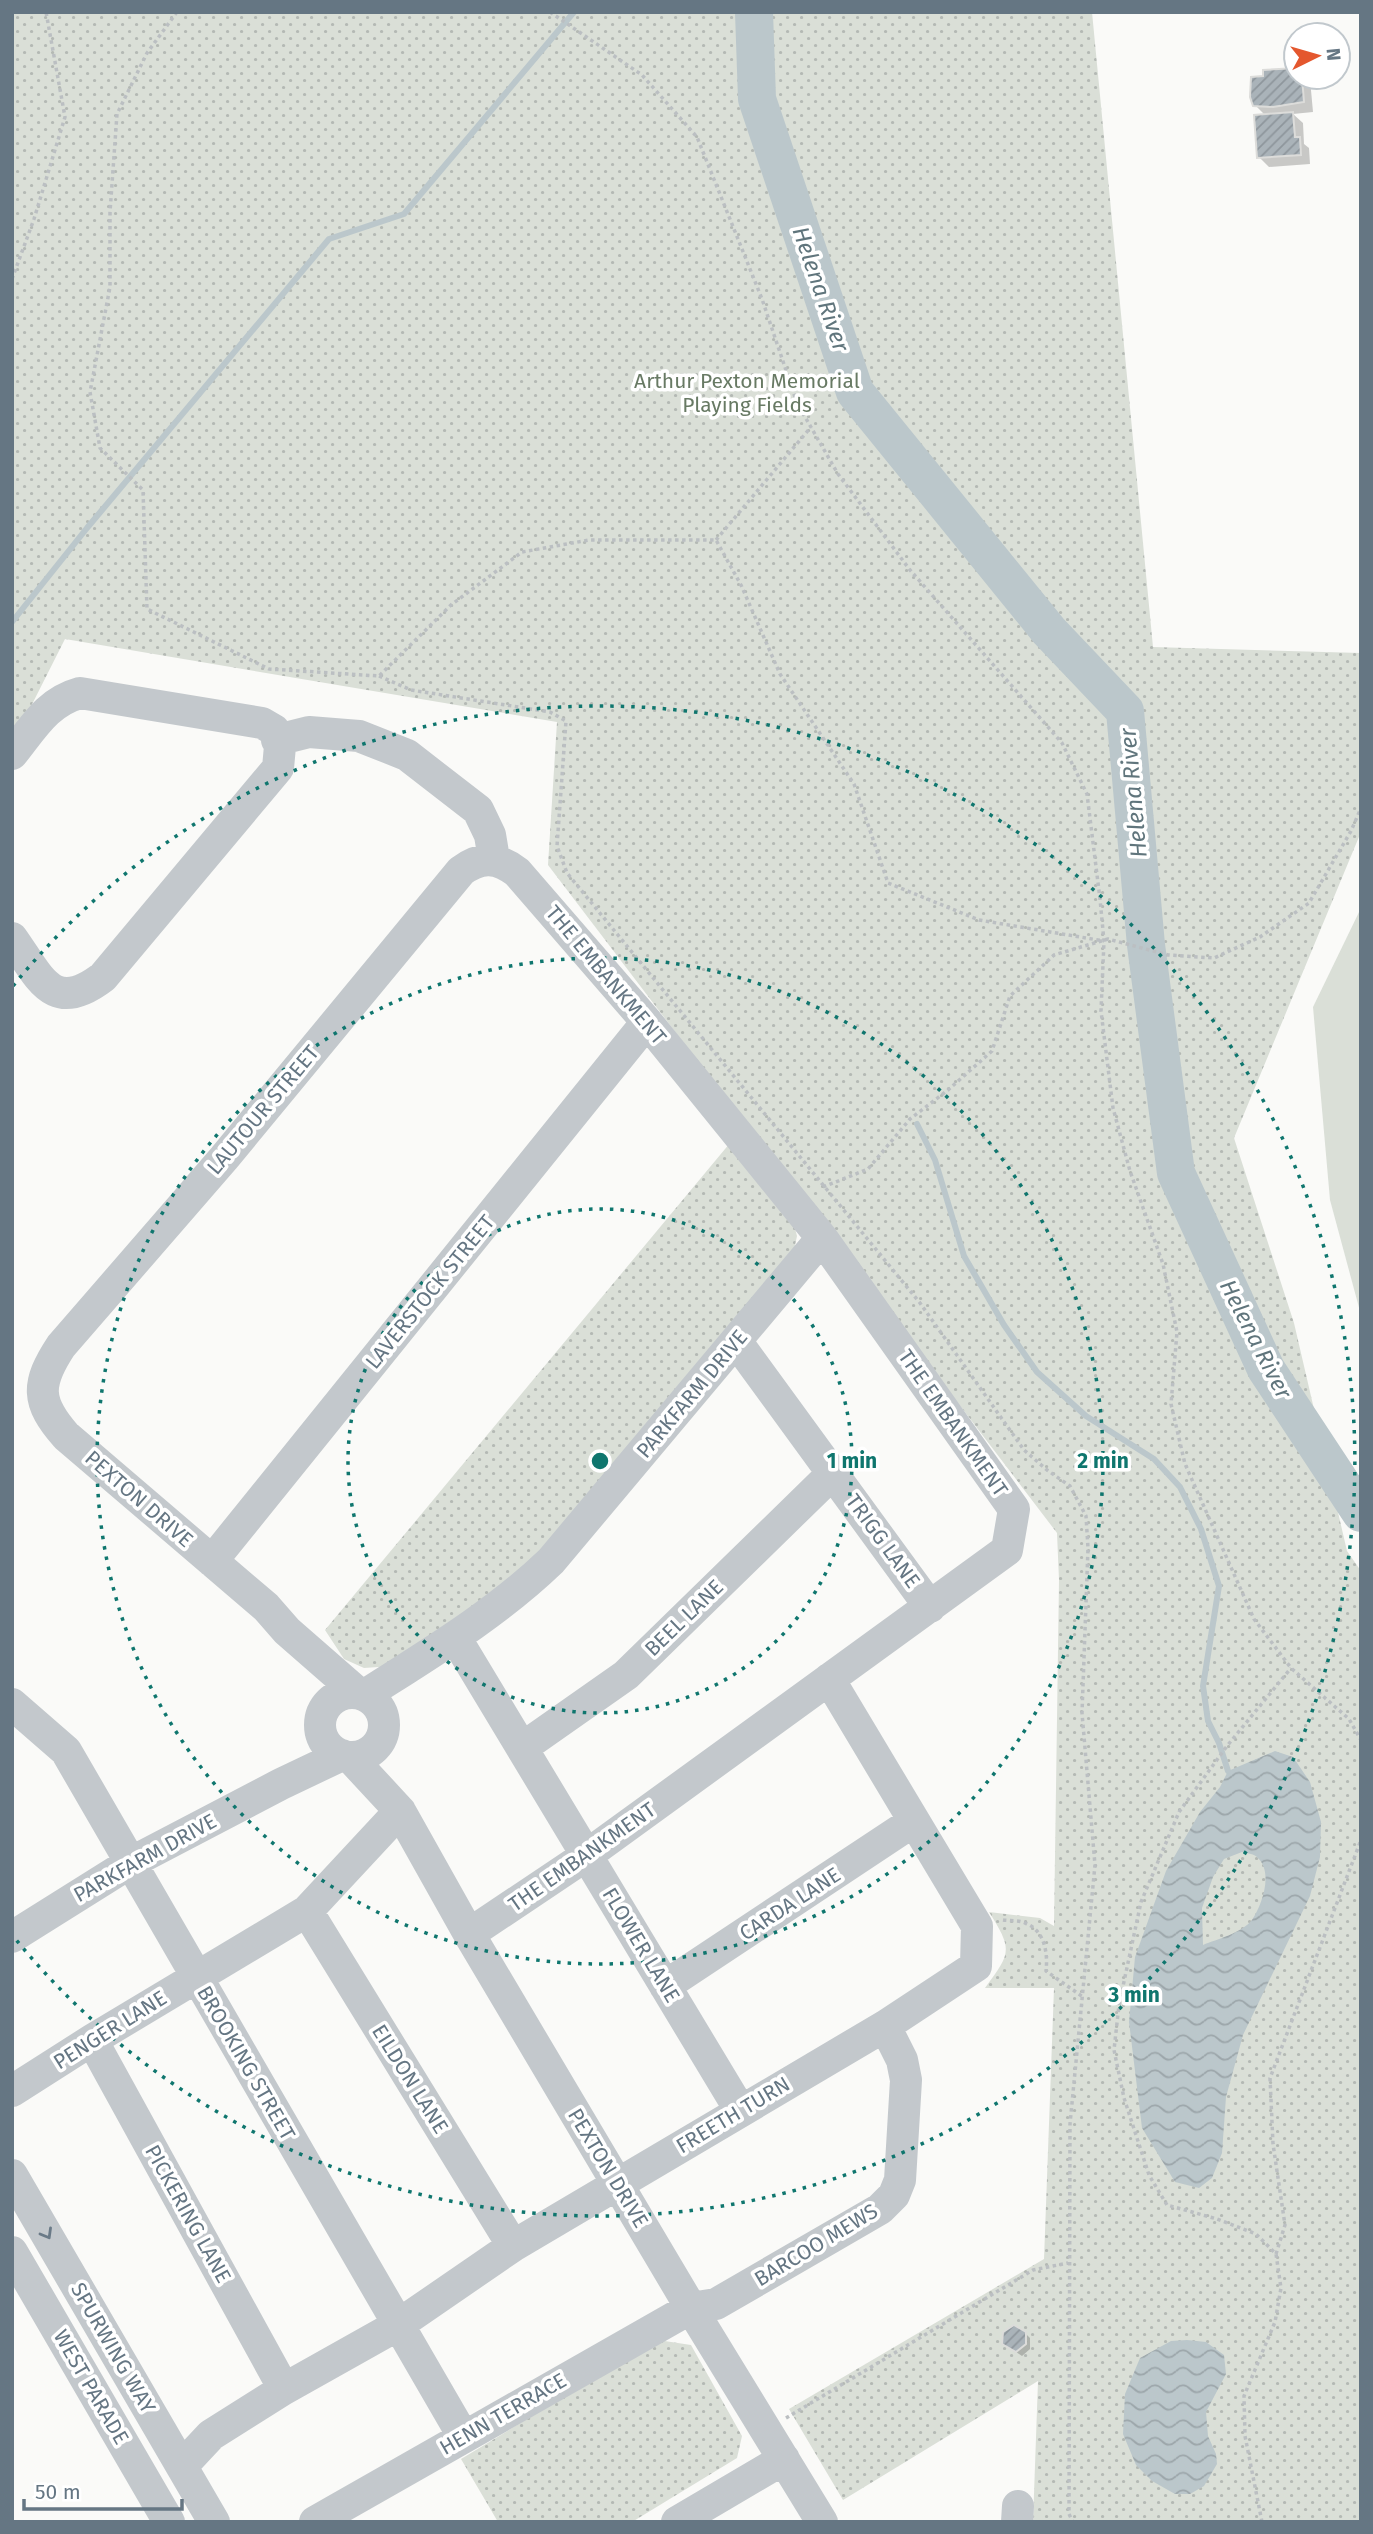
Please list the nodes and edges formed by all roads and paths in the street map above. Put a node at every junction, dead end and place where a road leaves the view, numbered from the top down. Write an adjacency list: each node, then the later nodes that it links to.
1 (46, 12): 4 (path)
2 (177, 12): 7 (path)
3 (550, 13): 5 (path)
4 (12, 279)
5 (811, 427): 6 (path); 13 (path)
6 (716, 540): 7 (path); 13 (path)
7 (379, 676): 15 (path)
8 (277, 740): 9 (street); 11 (street); 12 (street)
9 (12, 754)
10 (1361, 808): 13 (path)
11 (494, 859): 14 (street, THE EMBANKMENT); 19 (street, LAUTOUR STREET)
12 (12, 938)
13 (1104, 941): 15 (path); 25 (path)
14 (647, 1022): 16 (street, THE EMBANKMENT); 21 (street, LAVERSTOCK STREET)
15 (823, 1187): 16 (path); 46 (path)
16 (793, 1202): 17 (street, THE EMBANKMENT)
17 (822, 1238): 18 (street, PARKFARM DRIVE); 22 (street, THE EMBANKMENT)
18 (736, 1341): 20 (street, TRIGG LANE); 24 (street, PARKFARM DRIVE)
19 (61, 1346): 21 (street, PEXTON DRIVE)
20 (833, 1473): 22 (street, TRIGG LANE); 32 (street, BEEL LANE)
21 (212, 1561): 23 (street, PEXTON DRIVE)
22 (930, 1607): 26 (street, THE EMBANKMENT)
23 (287, 1631): 27 (street, PEXTON DRIVE); 29 (street, PEXTON DRIVE)
24 (443, 1645): 27 (street, PARKFARM DRIVE); 30 (street, PARKFARM DRIVE); 32 (street, FLOWER LANE)
25 (1291, 1668): 31 (path); 55 (path)
26 (829, 1679): 36 (street); 38 (street, THE EMBANKMENT)
27 (362, 1694): 29 (street, PARKFARM DRIVE); 30 (street)
28 (12, 1704): 39 (street, BROOKING STREET)
29 (322, 1718): 33 (street); 34 (street, PARKFARM DRIVE)
30 (382, 1732): 33 (street, PARKFARM DRIVE); 35 (street, PEXTON DRIVE)
31 (1361, 1740)
32 (522, 1748): 38 (street, FLOWER LANE)
33 (346, 1756): 34 (street, PARKFARM DRIVE); 35 (street, PEXTON DRIVE)
34 (281, 1784): 39 (street, PARKFARM DRIVE)
35 (400, 1811): 40 (street, PENGER LANE); 42 (street, PEXTON DRIVE)
36 (914, 1821): 41 (street); 45 (street, CARDA LANE)
37 (1361, 1840): 55 (path)
38 (587, 1855): 42 (street, THE EMBANKMENT); 45 (street, FLOWER LANE)
39 (130, 1863): 43 (street, PARKFARM DRIVE); 44 (street, BROOKING STREET)
40 (307, 1911): 44 (street, PENGER LANE); 53 (street, EILDON LANE)
41 (977, 1926): 46 (path); 47 (street, FREETH TURN)
42 (469, 1934): 52 (street, PEXTON DRIVE)
43 (12, 1937)
44 (196, 1977): 48 (street, PENGER LANE); 59 (street, BROOKING STREET)
45 (665, 1986): 50 (street, FLOWER LANE)
46 (1084, 1997): 56 (path)
47 (885, 2026): 50 (street, FREETH TURN); 58 (street, BARCOO MEWS)
48 (92, 2040): 49 (street, PENGER LANE); 60 (street, PICKERING LANE)
49 (12, 2091)
50 (740, 2110): 52 (street, FREETH TURN)
51 (12, 2175): 63 (street, SPURWING WAY, one-way to 63)
52 (618, 2183): 53 (street, FREETH TURN); 58 (street, PEXTON DRIVE)
53 (513, 2246): 59 (street, FREETH TURN)
54 (12, 2252): 57 (street, WEST PARADE)
55 (1276, 2254): 73 (path)
56 (1068, 2263): 61 (path); 72 (path)
57 (18, 2293): 66 (street, WEST PARADE); 67 (street, WEST PARADE)
58 (691, 2308): 61 (street, PEXTON DRIVE); 62 (street, HENN TERRACE)
59 (398, 2325): 60 (street, FREETH TURN); 62 (street, BROOKING STREET)
60 (284, 2389): 63 (street, FREETH TURN)
61 (766, 2430): 64 (street, PEXTON DRIVE)
62 (463, 2437): 65 (street, HENN TERRACE)
63 (175, 2454): 68 (street, SPURWING WAY)
64 (783, 2459): 70 (street); 71 (street, PEXTON DRIVE)
65 (360, 2510): 69 (street, HENN TERRACE)
66 (146, 2522)
67 (170, 2522)
68 (214, 2522)
69 (315, 2522)
70 (677, 2522)
71 (822, 2522)
72 (1073, 2522)
73 (1262, 2522)

